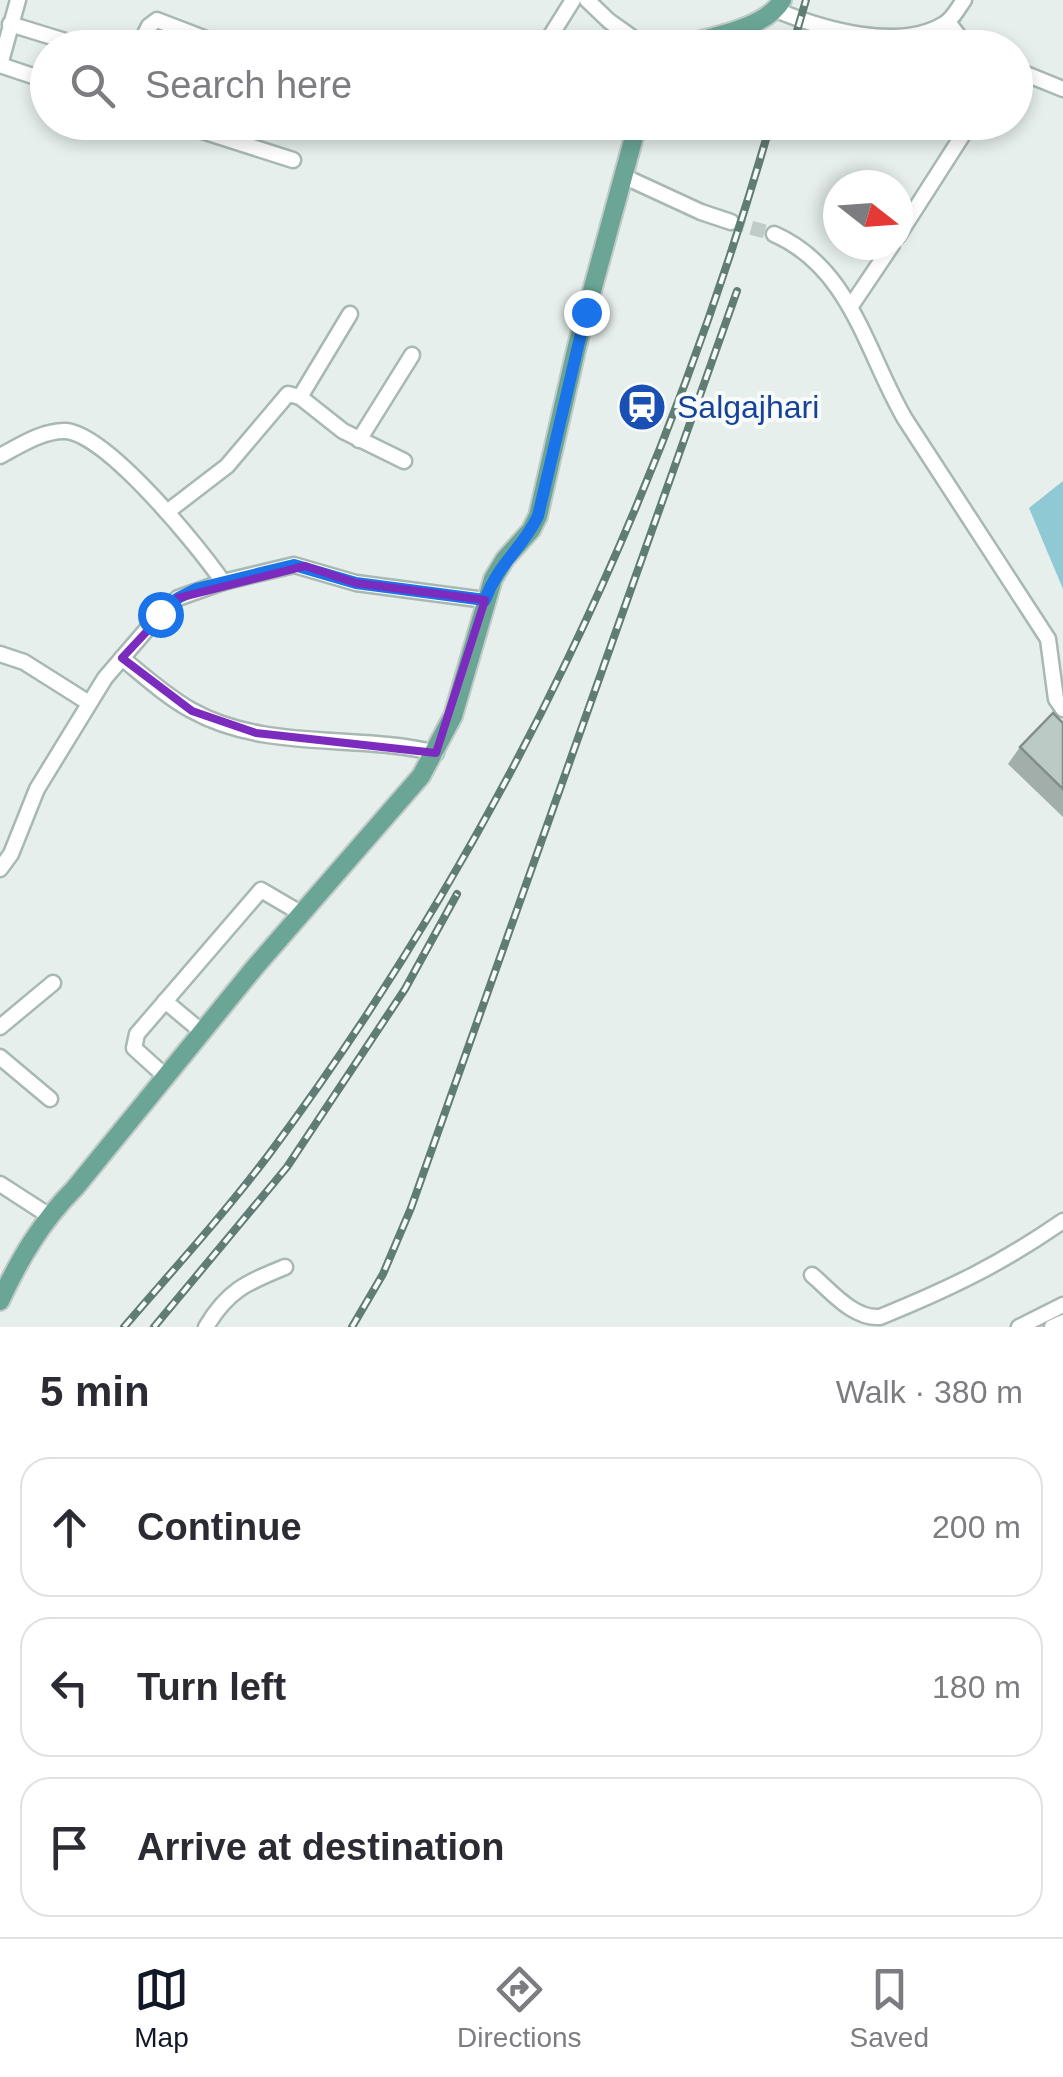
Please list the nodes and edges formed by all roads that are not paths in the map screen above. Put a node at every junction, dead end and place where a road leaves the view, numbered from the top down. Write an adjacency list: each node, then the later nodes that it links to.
1 (18, 0): 7 (street)
2 (573, 0): 11 (street)
3 (589, 0): 12 (street)
4 (964, 0): 6 (street)
5 (779, 5): 13 (main road); 14 (street)
6 (948, 22): 15 (street); 16 (street)
7 (10, 24): 8 (street); 17 (street)
8 (30, 30)
9 (146, 30): 10 (street)
10 (184, 30)
11 (554, 30)
12 (622, 30)
13 (732, 30)
14 (854, 30)
15 (932, 30)
16 (954, 30)
17 (0, 65): 18 (street)
18 (30, 75)
19 (1033, 77): 20 (street)
20 (1063, 89)
21 (230, 140): 24 (street)
22 (633, 140): 25 (main road)
23 (959, 140): 26 (street)
24 (293, 160)
25 (623, 176): 27 (street); 39 (main road)
26 (913, 213)
27 (731, 222)
28 (774, 234): 30 (street)
29 (882, 260): 30 (street)
30 (851, 306): 43 (street)
31 (350, 314): 33 (street)
32 (412, 354): 34 (street)
33 (300, 396): 34 (street); 37 (street)
34 (358, 440): 36 (street)
35 (0, 456): 37 (street)
36 (404, 461)
37 (167, 512): 38 (street)
38 (223, 582): 39 (street); 41 (street)
39 (485, 600): 44 (main road)
40 (0, 654): 42 (street)
41 (122, 658): 42 (street); 44 (street)
42 (89, 703): 45 (street)
43 (1063, 709)
44 (436, 753): 46 (main road)
45 (0, 868)
46 (302, 914): 48 (street); 50 (main road)
47 (53, 983): 49 (street)
48 (166, 1001): 50 (street); 52 (street)
49 (0, 1027)
50 (202, 1032): 52 (main road)
51 (0, 1057): 53 (street)
52 (166, 1077): 55 (main road)
53 (50, 1099)
54 (0, 1184): 55 (street)
55 (48, 1215): 59 (main road)
56 (1063, 1221): 58 (street)
57 (285, 1267): 62 (street)
58 (812, 1275)
59 (0, 1301)
60 (1063, 1304): 63 (street)
61 (1063, 1322): 64 (street)
62 (206, 1327)
63 (1020, 1327)
64 (1052, 1327)

